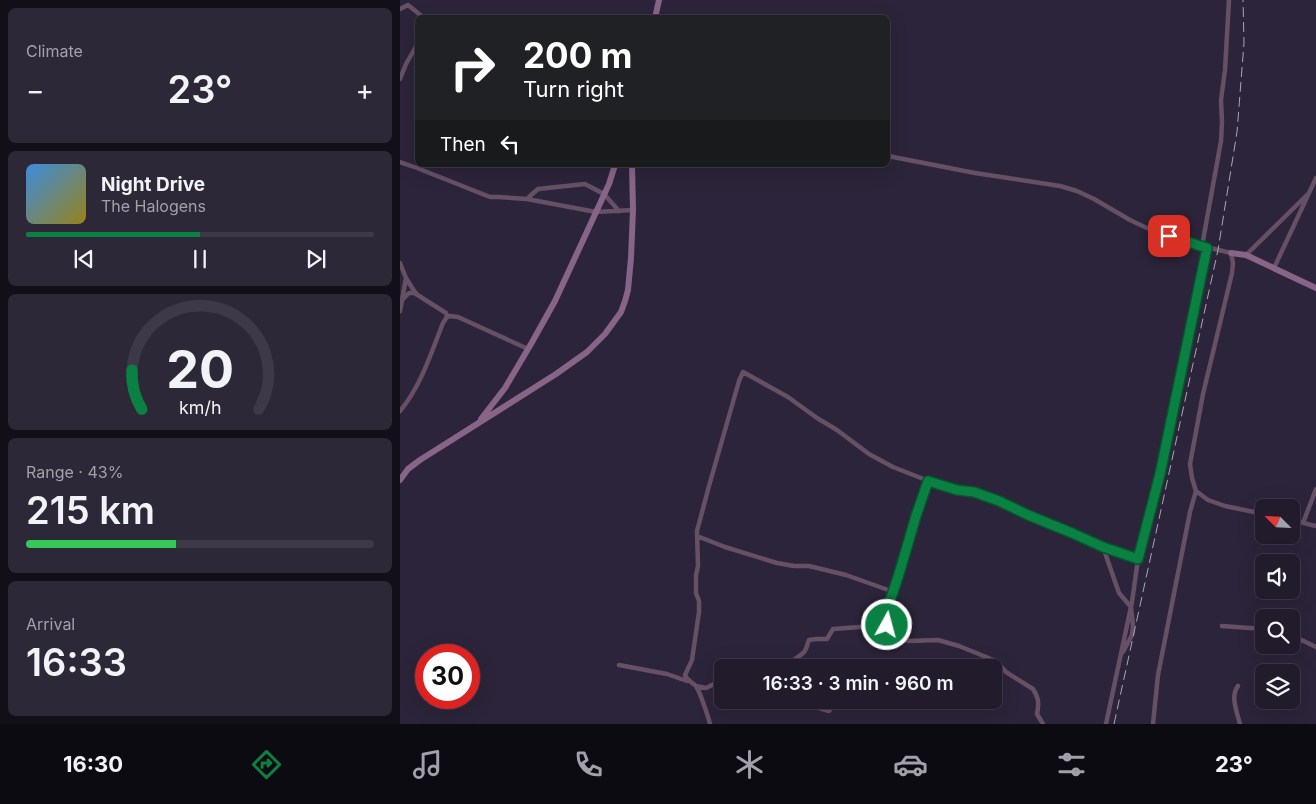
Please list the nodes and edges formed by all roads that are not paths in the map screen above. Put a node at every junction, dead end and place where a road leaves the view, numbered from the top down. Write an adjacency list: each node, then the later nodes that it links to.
1 (411, 0): 4 (street)
2 (659, 0): 7 (street)
3 (1229, 0): 21 (street)
4 (408, 5): 5 (street); 6 (street)
5 (400, 9)
6 (420, 15)
7 (656, 15)
8 (415, 48): 9 (street)
9 (400, 79)
10 (890, 156): 21 (street)
11 (400, 162): 17 (street)
12 (614, 167): 16 (street)
13 (632, 167): 18 (street)
14 (1316, 178): 15 (street)
15 (1310, 192): 23 (street); 25 (street)
16 (604, 194): 17 (street); 19 (street); 20 (street)
17 (527, 200): 20 (street)
18 (633, 210): 19 (street); 34 (street)
19 (619, 211): 20 (street)
20 (596, 212): 32 (street)
21 (1204, 247): 22 (street); 45 (street)
22 (1231, 253): 23 (street); 38 (street)
23 (1246, 255): 25 (street)
24 (400, 263): 26 (street)
25 (1274, 268): 27 (street)
26 (406, 278): 28 (street); 29 (street)
27 (1316, 288)
28 (416, 293): 29 (street); 31 (street)
29 (402, 300): 30 (street)
30 (400, 310)
31 (447, 317): 32 (street); 33 (street)
32 (528, 349): 34 (street)
33 (400, 411)
34 (478, 423): 35 (street)
35 (400, 480)
36 (928, 481): 43 (street); 44 (street); 46 (street)
37 (1316, 489): 41 (street)
38 (1196, 491): 39 (street); 62 (street)
39 (1255, 512)
40 (1300, 522): 41 (street)
41 (1303, 522): 42 (street)
42 (1316, 526)
43 (697, 536): 46 (street); 55 (street)
44 (1103, 547): 45 (street); 47 (street)
45 (1138, 559): 47 (street)
46 (894, 592): 48 (street)
47 (1131, 607): 61 (street)
48 (887, 625): 53 (street); 60 (street)
49 (1222, 626): 50 (street)
50 (1255, 628)
51 (1300, 639): 52 (street)
52 (1316, 647)
53 (794, 659)
54 (619, 665): 55 (street)
55 (691, 682): 57 (street)
56 (714, 684): 57 (street)
57 (696, 686): 59 (street)
58 (1238, 686): 63 (street)
59 (710, 724)
60 (1043, 724)
61 (1106, 724)
62 (1154, 724)
63 (1240, 724)

